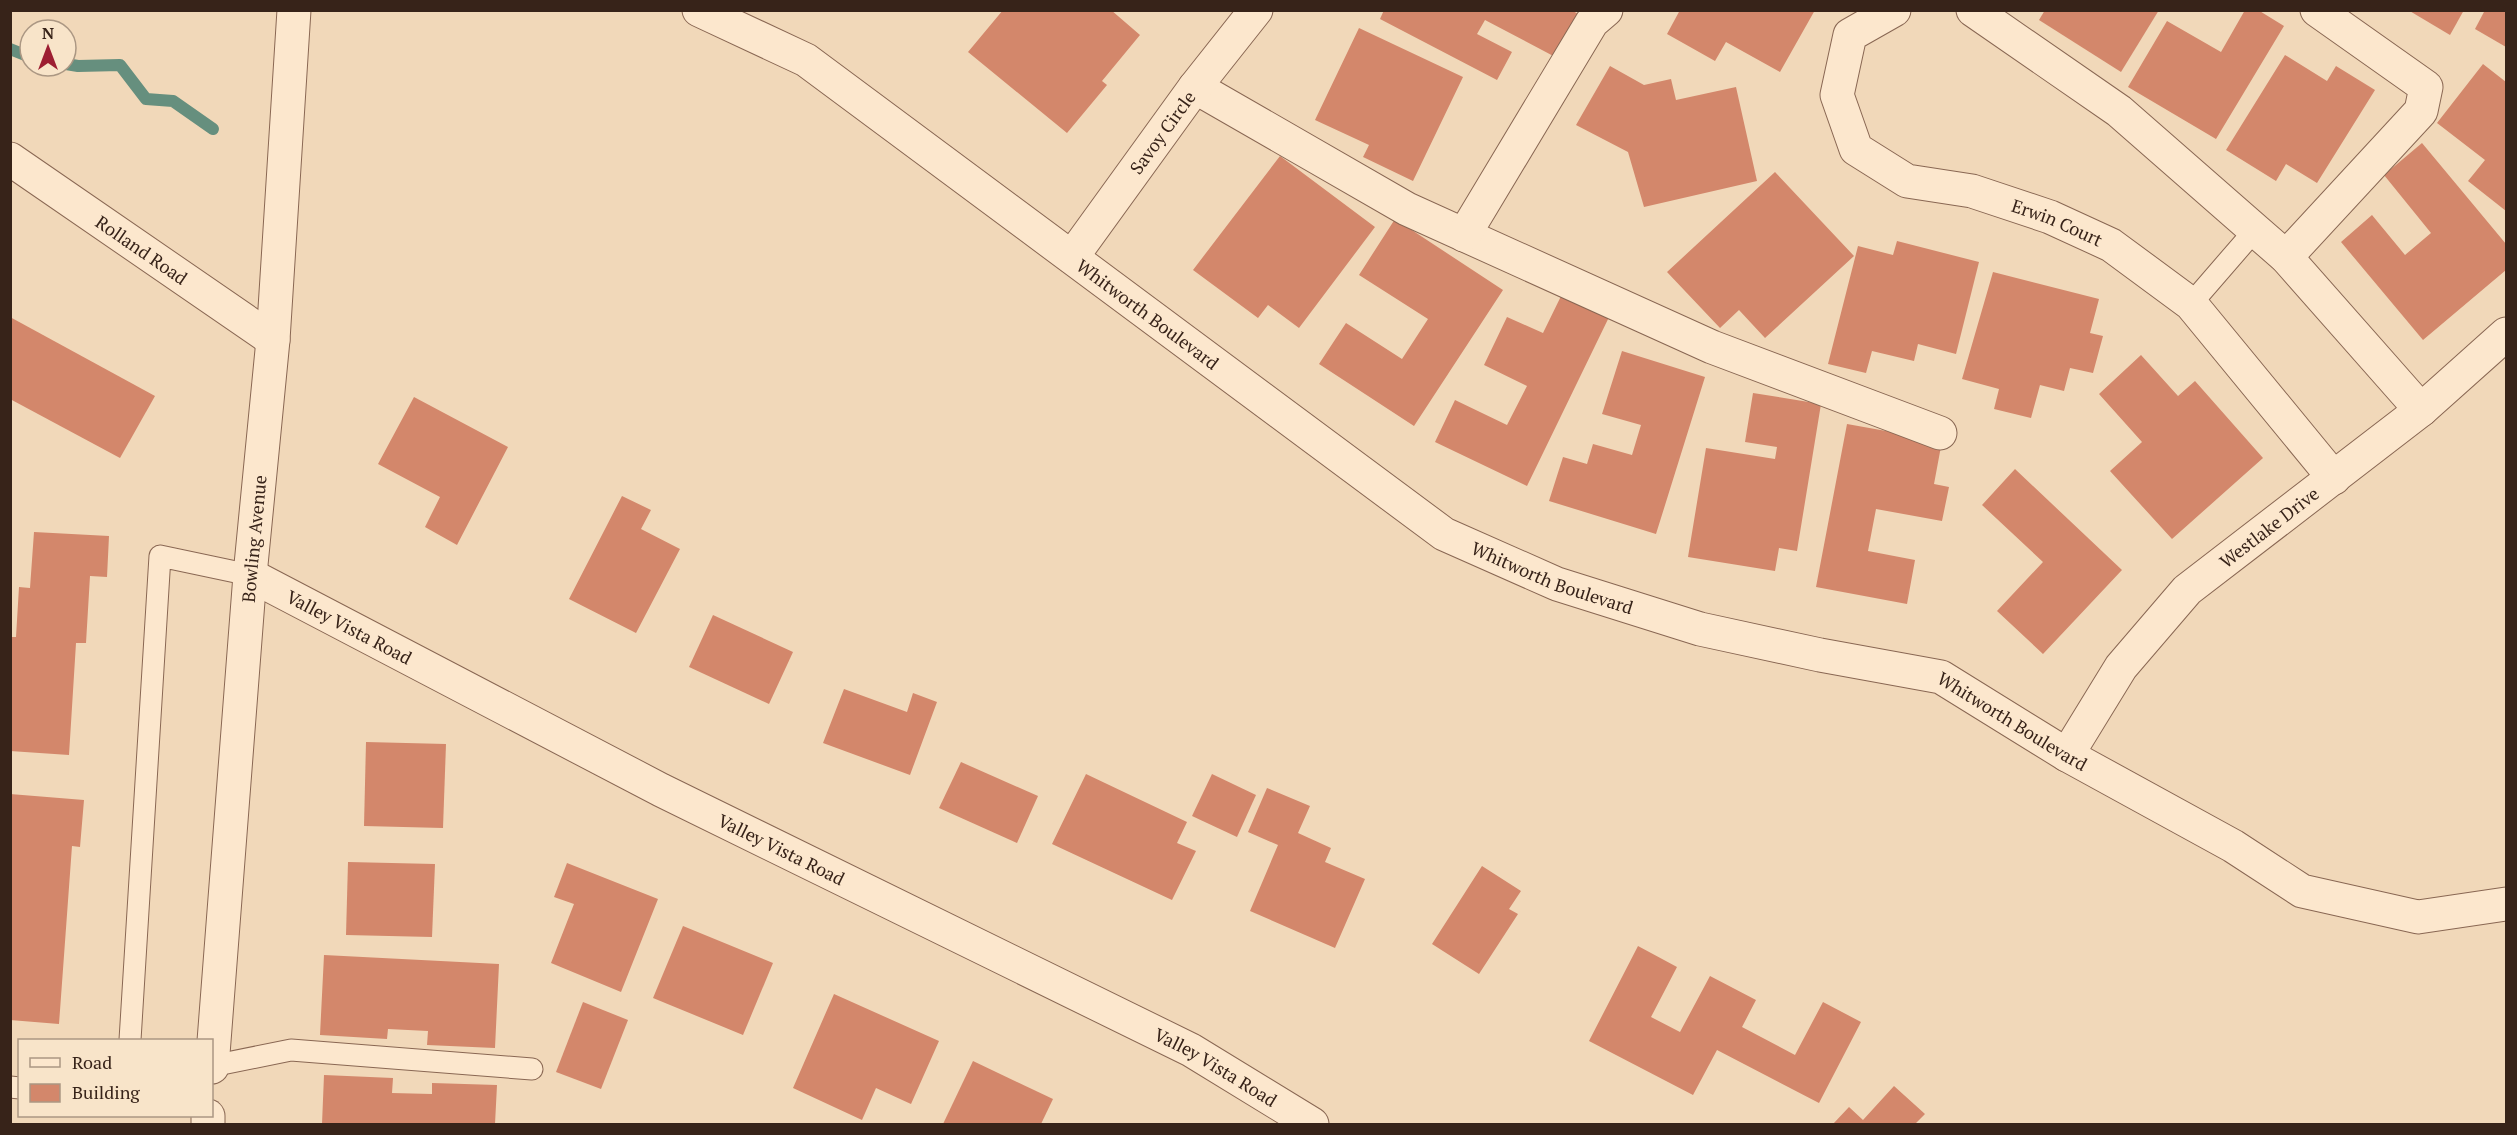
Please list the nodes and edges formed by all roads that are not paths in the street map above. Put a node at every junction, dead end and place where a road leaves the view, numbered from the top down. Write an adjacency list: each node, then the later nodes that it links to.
1 (294, 10): 16 (street, Bowling Avenue)
2 (699, 10): 12 (street, Whitworth Boulevard)
3 (1256, 10): 8 (street, Savoy Circle)
4 (1606, 10): 11 (street)
5 (1894, 10): 14 (street, Erwin Court)
6 (1973, 10): 10 (street)
7 (2317, 10): 13 (street)
8 (1195, 87): 11 (street); 12 (street, Savoy Circle)
9 (10, 159): 16 (street, Rolland Road)
10 (2255, 230): 13 (street); 14 (lane)
11 (1464, 236): 18 (street)
12 (1072, 257): 21 (street, Whitworth Boulevard)
13 (2286, 257): 17 (street)
14 (2191, 304): 19 (street, Erwin Court)
15 (2506, 334): 17 (street, Westlake Drive)
16 (273, 340): 20 (street, Bowling Avenue)
17 (2421, 410): 19 (street, Westlake Drive)
18 (1940, 433)
19 (2334, 478): 21 (street, Westlake Drive)
20 (250, 575): 23 (lane); 24 (street, Bowling Avenue); 27 (street, Valley Vista Road)
21 (2067, 755): 22 (street, Whitworth Boulevard)
22 (2506, 904)
23 (130, 1039)
24 (213, 1053)
25 (213, 1066): 26 (lane)
26 (532, 1069)
27 (1312, 1125)

